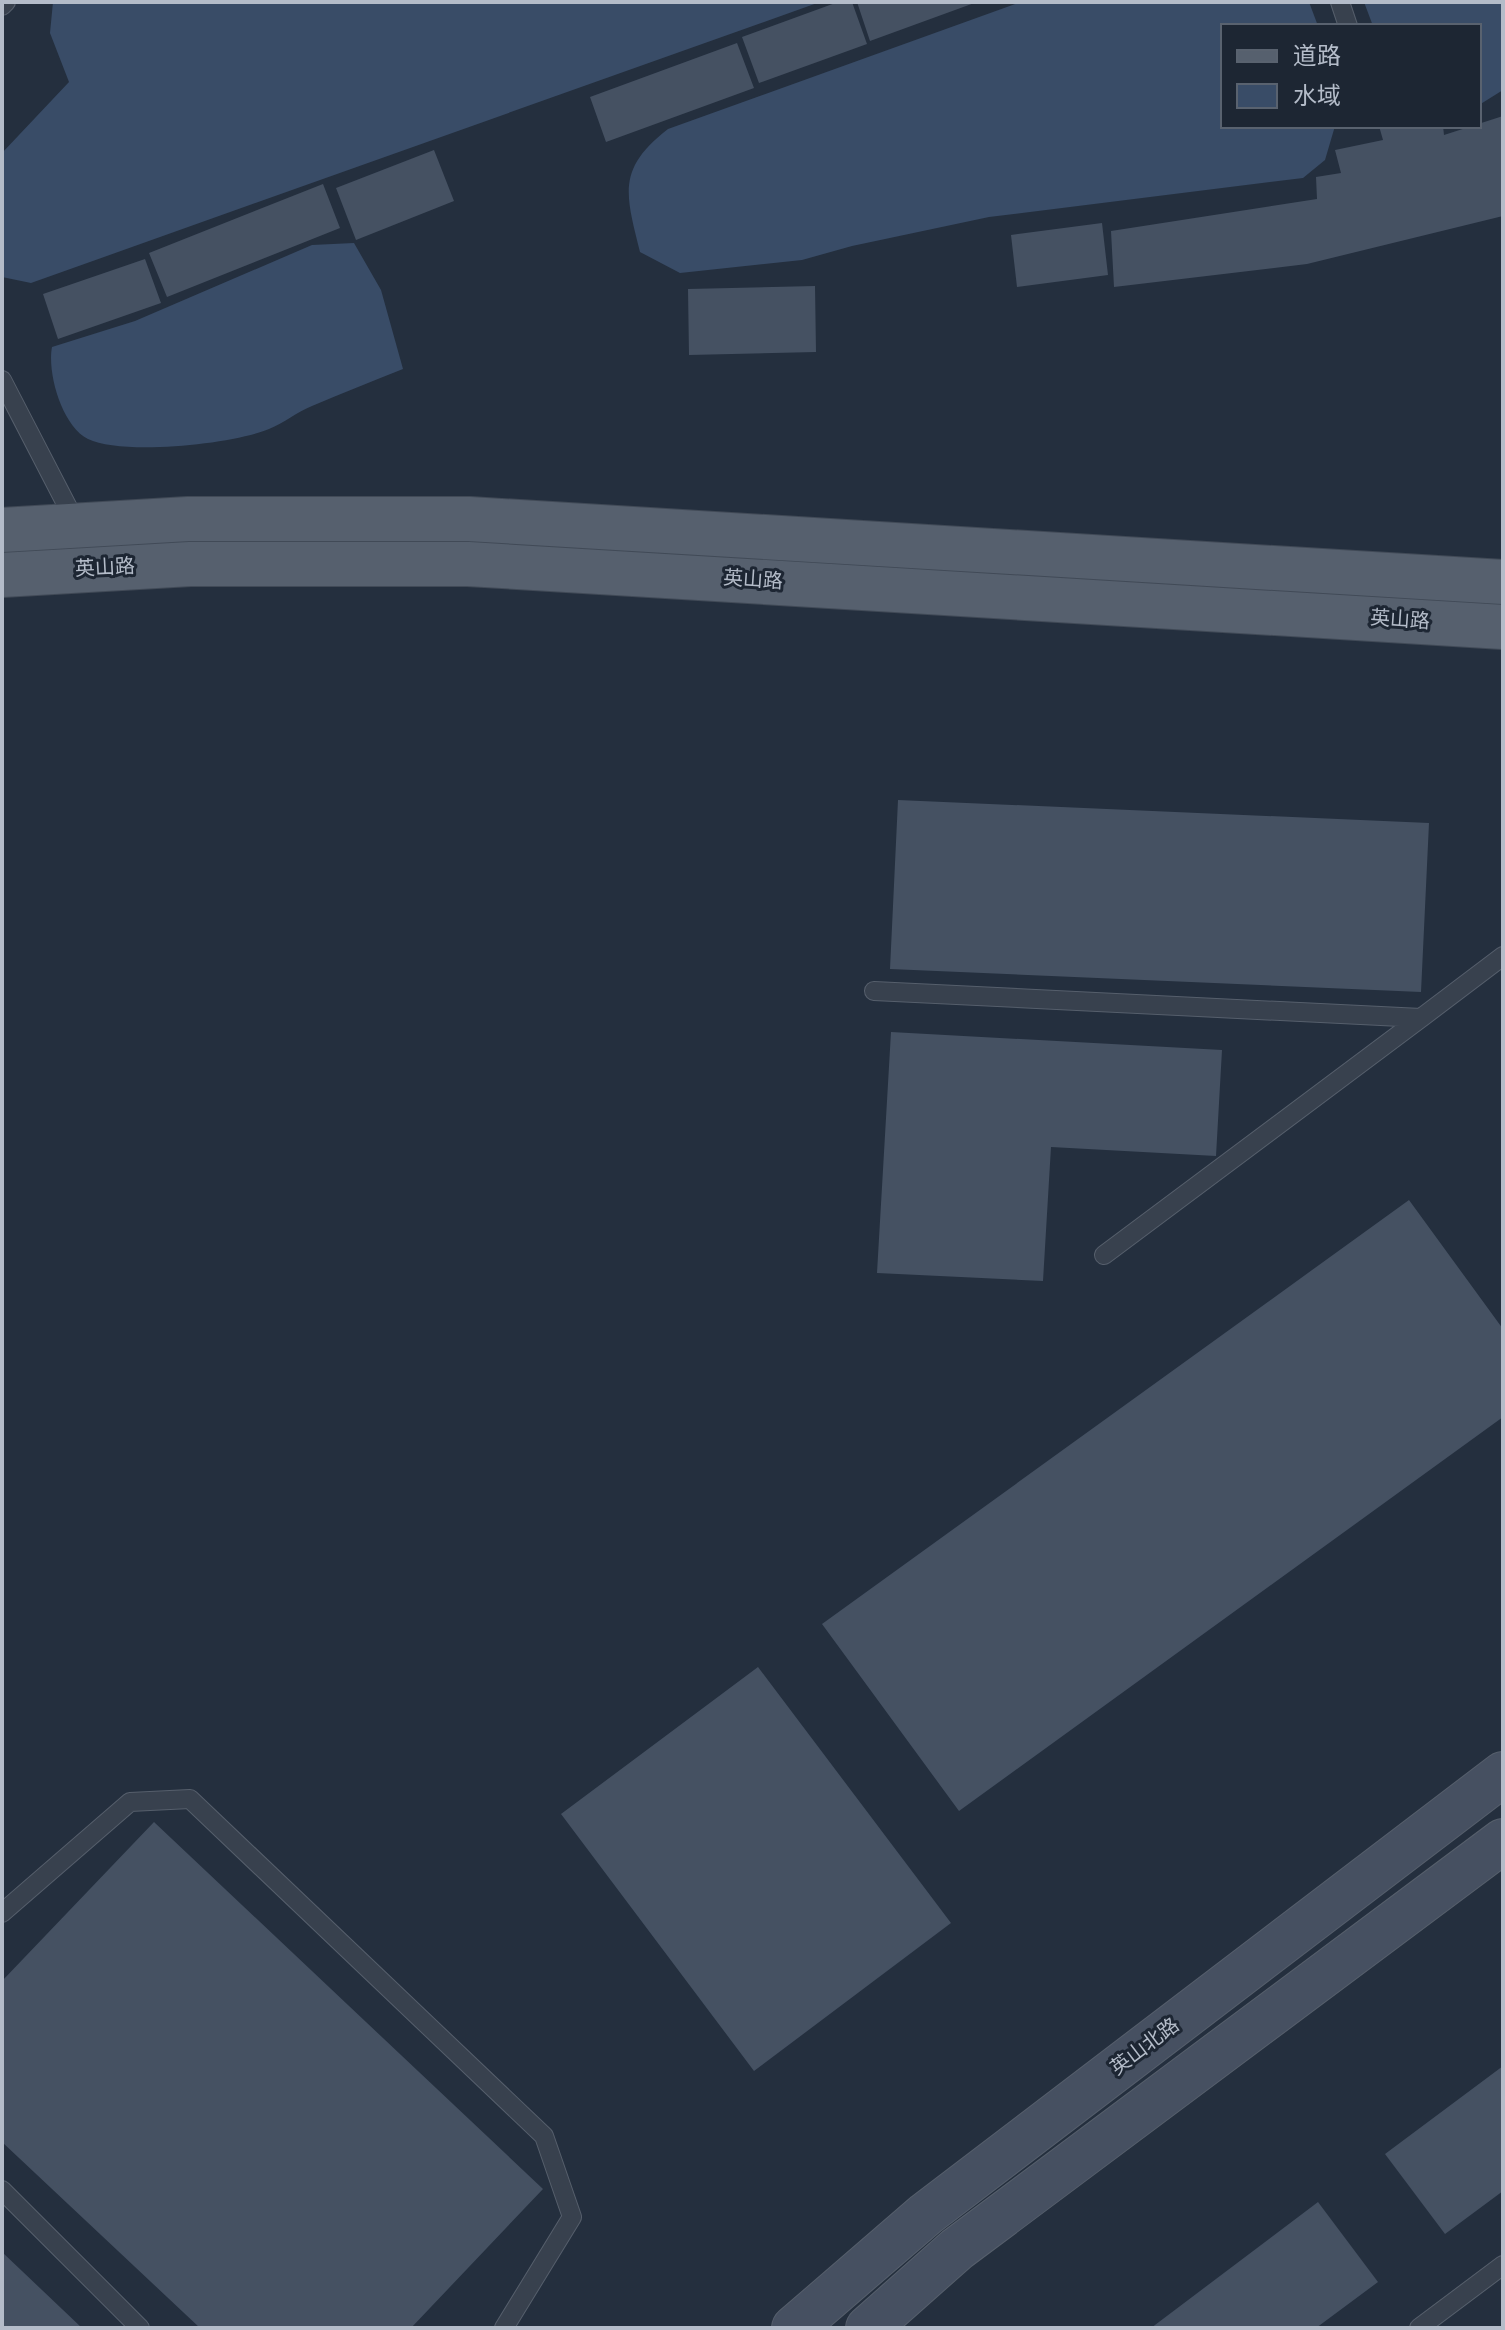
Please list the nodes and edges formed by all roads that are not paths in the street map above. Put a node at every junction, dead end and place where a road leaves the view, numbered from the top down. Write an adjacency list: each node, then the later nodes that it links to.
1 (1340, 2): 2 (lane)
2 (1347, 24)
3 (2, 380): 4 (lane)
4 (77, 525): 5 (main road); 7 (main road)
5 (2, 530)
6 (2, 575): 8 (main road, 英山路)
7 (1503, 582)
8 (1503, 627)
9 (1503, 956): 11 (lane)
10 (874, 991): 11 (lane)
11 (1421, 1018): 12 (lane)
12 (1104, 1255)
13 (1503, 1774): 20 (main road, 英山北路)
14 (1503, 1841): 21 (main road)
15 (2, 1913): 19 (lane)
16 (2, 2190): 18 (lane)
17 (1503, 2265): 22 (lane)
18 (140, 2328)
19 (504, 2328)
20 (794, 2328)
21 (868, 2328)
22 (1419, 2328)

